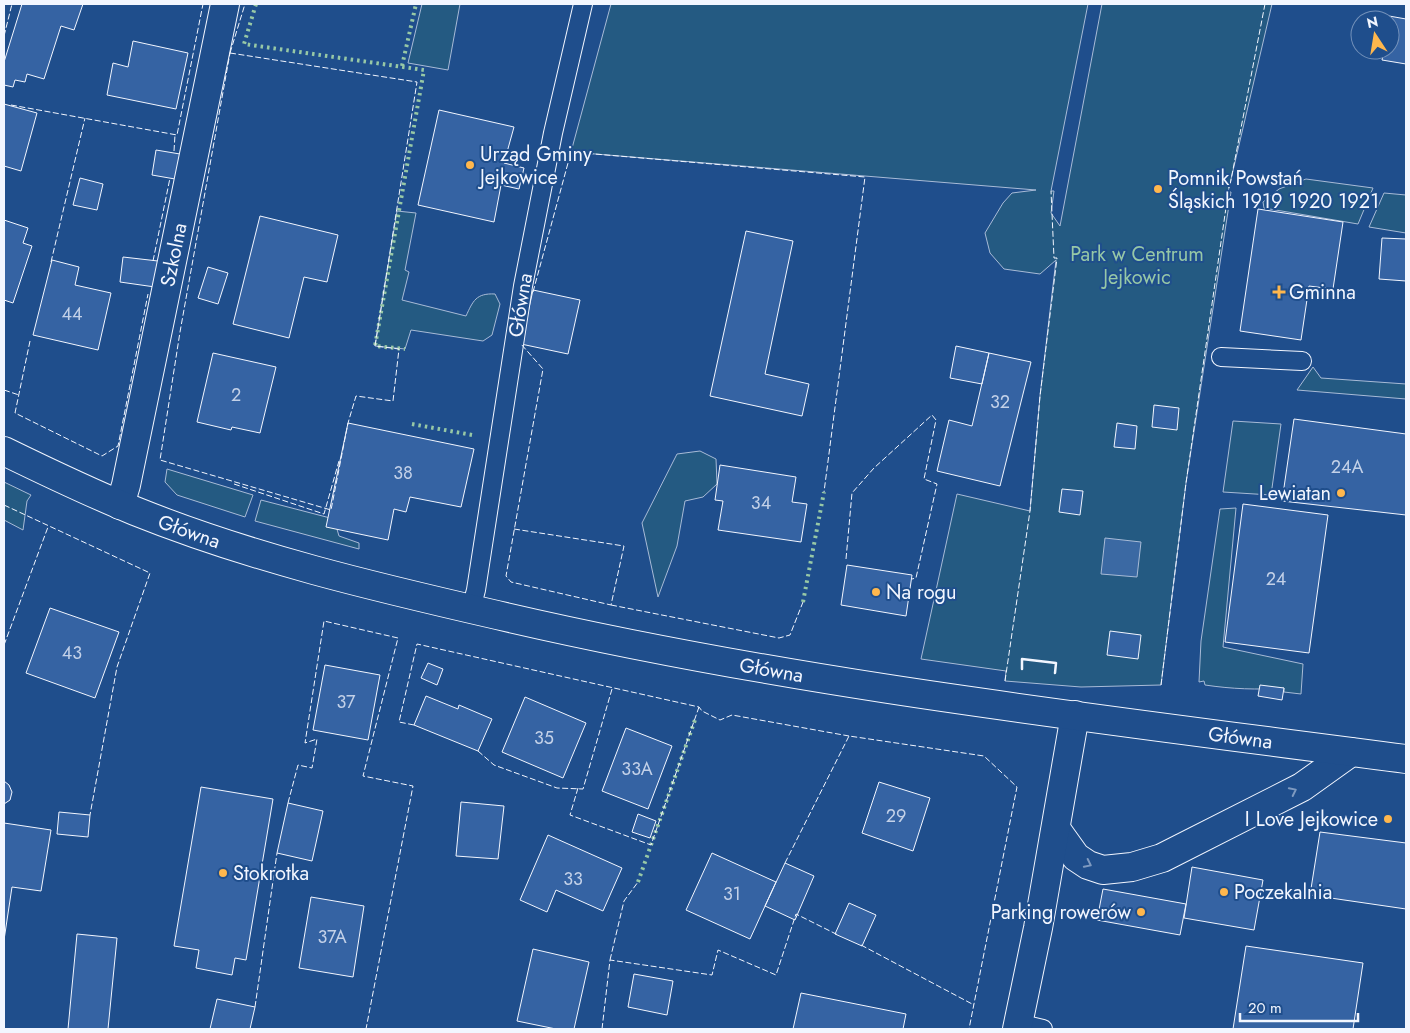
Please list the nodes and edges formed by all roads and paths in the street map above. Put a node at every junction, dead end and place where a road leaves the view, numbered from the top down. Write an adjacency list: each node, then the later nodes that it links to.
1 (225, 4): 6 (street, Szkolna)
2 (582, 4): 7 (lane, Główna)
3 (1221, 357): 4 (lane)
4 (1302, 361)
5 (4, 451): 6 (street, Główna)
6 (120, 505): 7 (street, Główna)
7 (471, 609): 8 (street, Główna)
8 (1075, 716): 9 (street, Główna); 11 (street)
9 (1351, 752): 10 (street, Główna); 11 (street, one-way to 9)
10 (1406, 759)
11 (1056, 829): 12 (street)
12 (1026, 1027)

